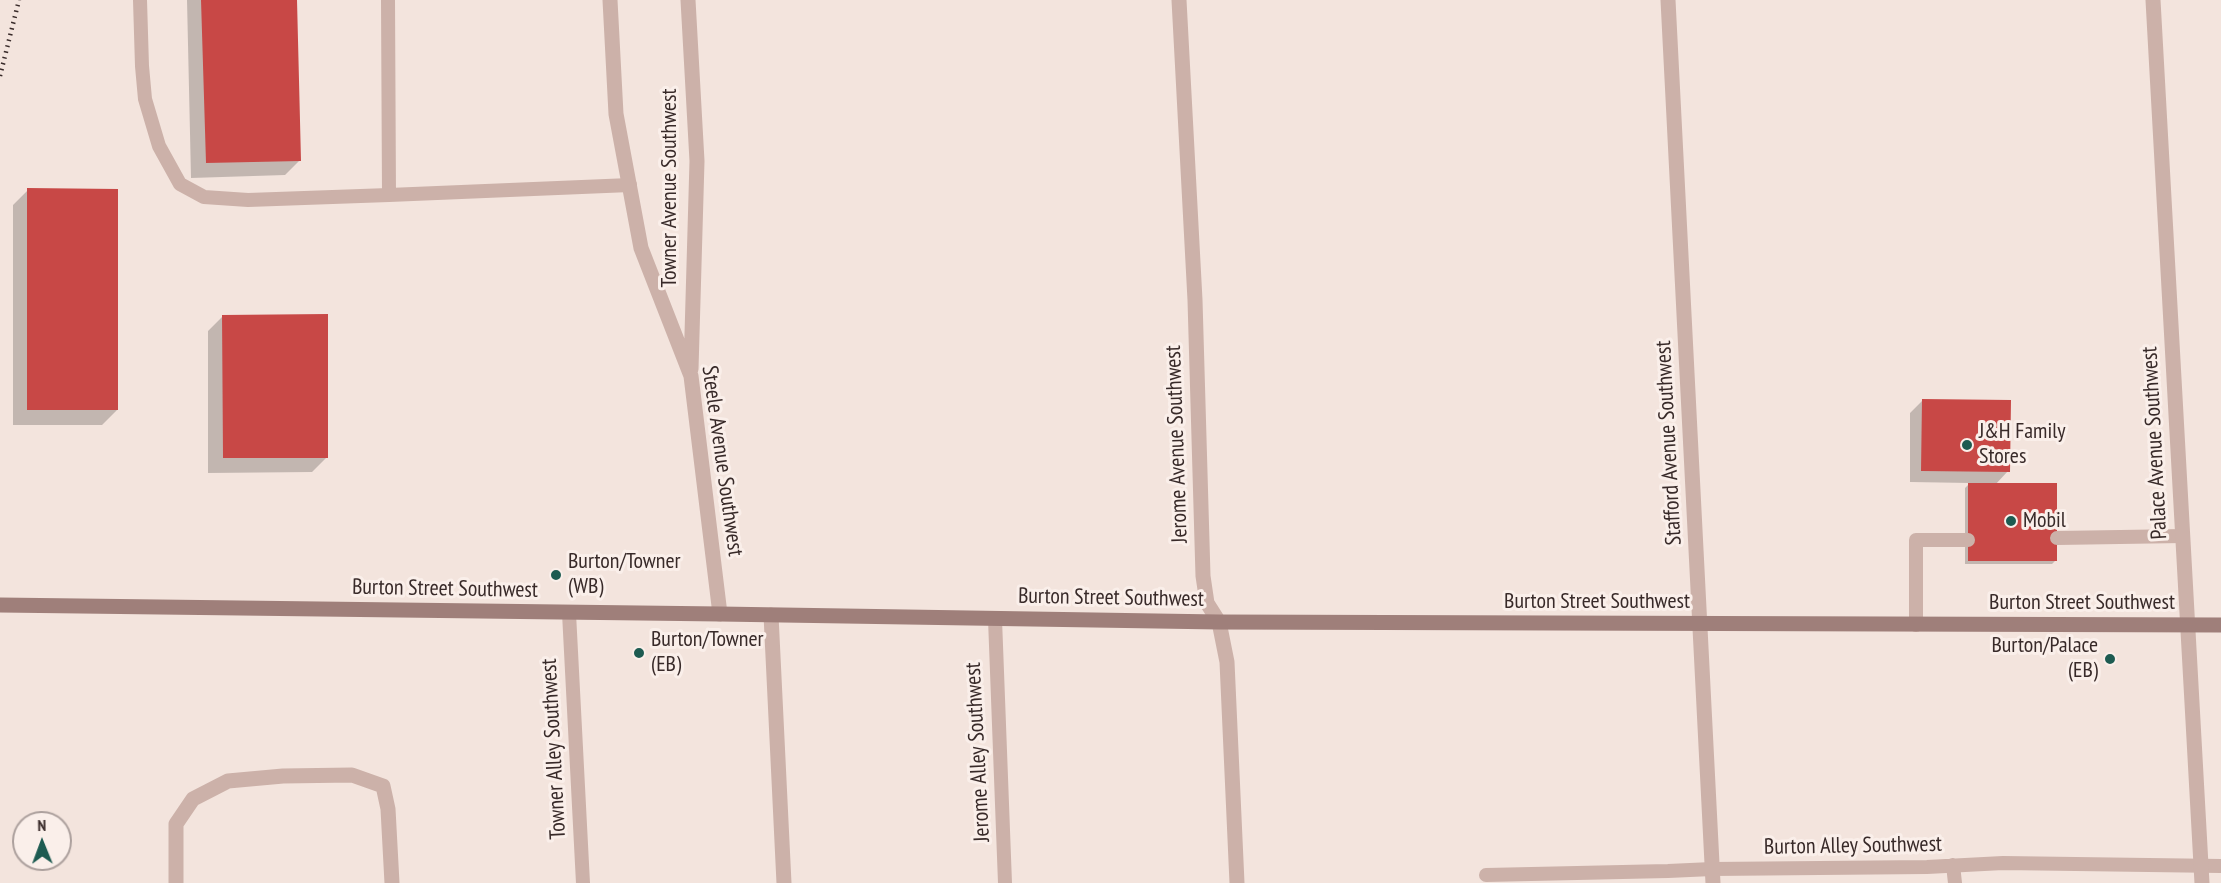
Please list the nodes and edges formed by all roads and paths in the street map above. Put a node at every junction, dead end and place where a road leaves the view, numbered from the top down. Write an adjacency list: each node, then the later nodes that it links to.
1 (140, 0): 9 (lane)
2 (388, 0): 9 (lane)
3 (610, 0): 8 (street, Steele Avenue Southwest)
4 (688, 0): 10 (street, Towner Avenue Southwest)
5 (1179, 0): 19 (street, Jerome Avenue Southwest)
6 (1668, 0): 20 (street, Stafford Avenue Southwest)
7 (2153, 0): 11 (street, Palace Avenue Southwest)
8 (630, 185): 9 (lane); 10 (street, Steele Avenue Southwest)
9 (389, 195)
10 (691, 376): 16 (street, Steele Avenue Southwest)
11 (2183, 536): 12 (lane); 22 (street, Palace Avenue Southwest)
12 (2057, 538)
13 (1968, 540): 21 (lane)
14 (0, 605): 15 (main road, Burton Street Southwest)
15 (569, 613): 16 (main road, Burton Street Southwest); 31 (lane, Towner Alley Southwest)
16 (720, 614): 17 (main road, Burton Street Southwest)
17 (771, 615): 18 (main road, Burton Street Southwest); 32 (street)
18 (995, 619): 19 (main road, Burton Street Southwest); 33 (lane, Jerome Alley Southwest)
19 (1219, 622): 20 (main road, Burton Street Southwest); 34 (street, Jerome Avenue Southwest)
20 (1701, 625): 21 (main road, Burton Street Southwest); 28 (street, Stafford Avenue Southwest)
21 (1916, 625): 22 (main road, Burton Street Southwest)
22 (2188, 626): 23 (main road, Burton Street Southwest); 25 (street, Palace Avenue Southwest)
23 (2221, 626)
24 (1953, 865): 25 (lane, Burton Alley Southwest); 28 (lane, Burton Alley Southwest); 35 (lane)
25 (2201, 866): 26 (lane, Burton Alley Southwest); 36 (street, Palace Avenue Southwest)
26 (2221, 866)
27 (1486, 875): 28 (lane, Burton Alley Southwest)
28 (1713, 876)
29 (176, 883): 30 (street)
30 (392, 883)
31 (583, 883)
32 (784, 883)
33 (1005, 883)
34 (1237, 883)
35 (1955, 883)
36 (2202, 883)

